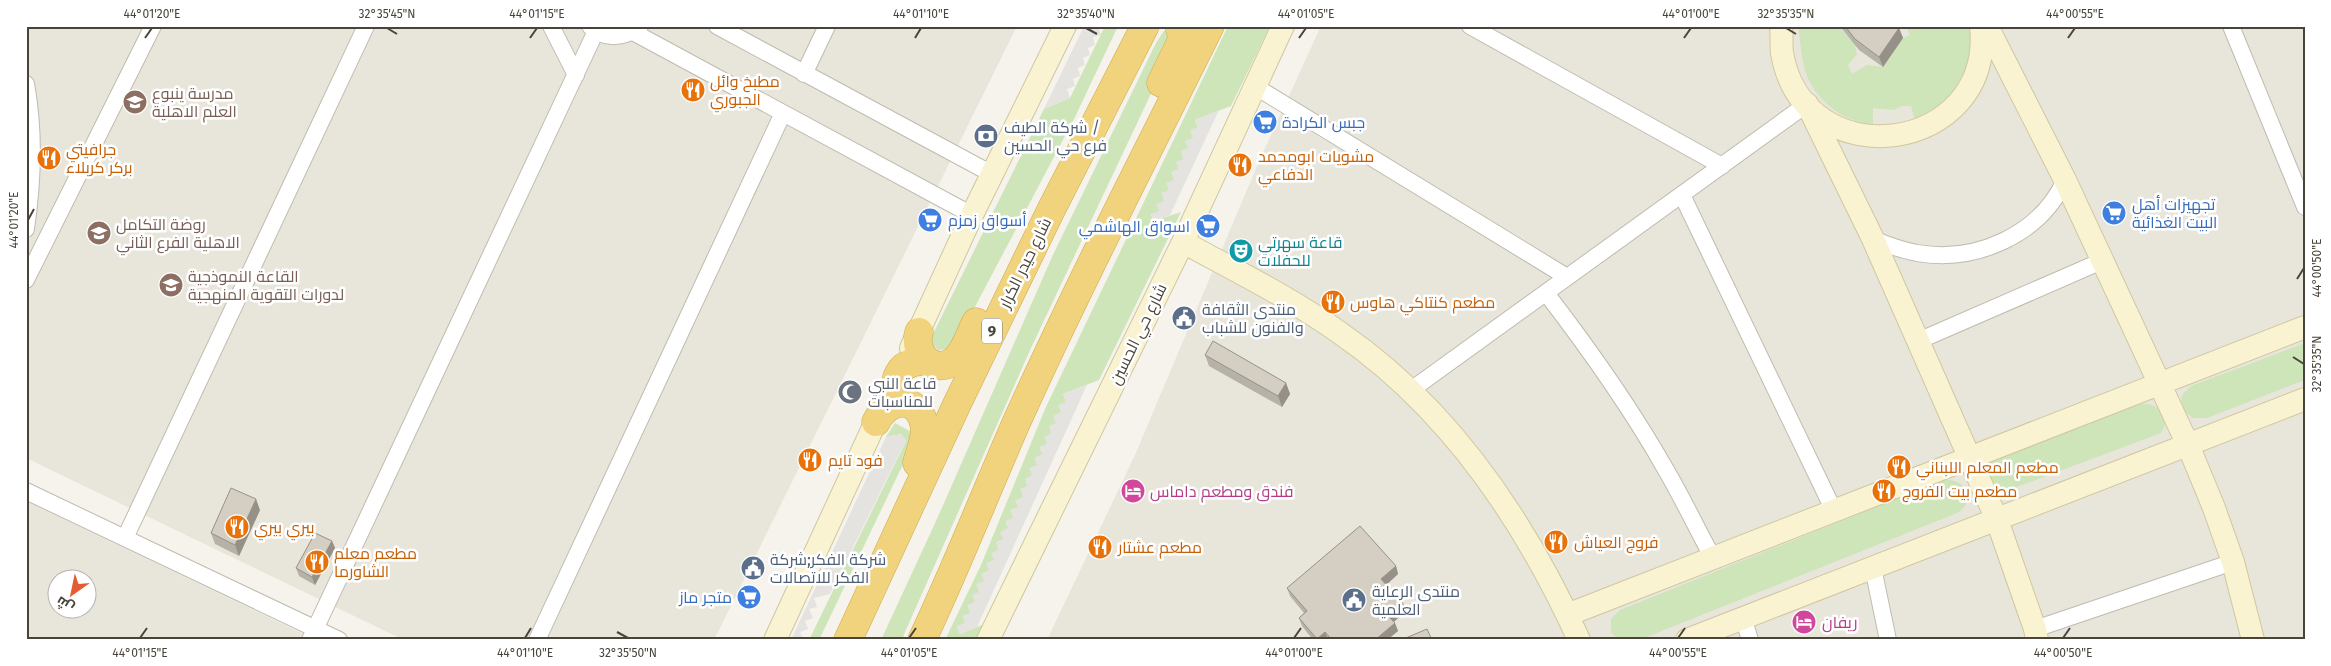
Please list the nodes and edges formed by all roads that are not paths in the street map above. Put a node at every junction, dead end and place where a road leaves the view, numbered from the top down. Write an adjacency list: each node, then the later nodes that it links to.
1 (153, 26): 37 (street)
2 (366, 26): 55 (street)
3 (551, 26): 19 (street)
4 (717, 26): 18 (street)
5 (827, 26): 18 (street)
6 (1065, 26): 25 (street)
7 (1179, 26): 33 (highway)
8 (1210, 26): 33 (highway)
9 (1283, 26): 21 (street, شارع حي الحسين)
10 (1470, 26): 24 (street)
11 (1781, 26): 22 (street)
12 (1981, 26): 22 (street)
13 (1987, 26): 26 (street)
14 (2231, 26): 28 (street)
15 (592, 28): 16 (street); 19 (street)
16 (636, 29): 23 (street)
17 (1145, 29): 29 (highway, شارع حيدر الكرار / 9)
18 (804, 74): 25 (street)
19 (576, 75): 62 (street)
20 (26, 84): 31 (street)
21 (1256, 87): 34 (street, شارع حي الحسين); 36 (street)
22 (1807, 104): 24 (street); 32 (street)
23 (783, 113): 30 (street); 65 (street)
24 (1722, 166): 27 (street)
25 (992, 174): 30 (street)
26 (2066, 180): 32 (street); 35 (street)
27 (1682, 195): 36 (street); 52 (street)
28 (2305, 207)
29 (1051, 210): 42 (highway); 53 (highway, شارع حيدر الكرار / 9)
30 (972, 215): 40 (street)
31 (26, 230)
32 (1873, 239): 41 (street)
33 (1103, 242): 59 (highway)
34 (1183, 242): 45 (street); 70 (street, شارع حي الحسين)
35 (2102, 261): 41 (street); 44 (street)
36 (1567, 277): 38 (street)
37 (26, 280)
38 (1546, 293): 45 (street); 56 (street)
39 (2305, 327): 44 (street)
40 (919, 332): 42 (highway); 43 (street)
41 (1918, 341): 50 (street)
42 (933, 364): 43 (highway)
43 (899, 373): 47 (highway); 48 (street)
44 (2160, 384): 49 (street); 50 (street)
45 (1411, 390): 60 (street)
46 (2305, 399): 49 (street)
47 (909, 404): 48 (highway); 53 (highway)
48 (876, 422): 66 (street)
49 (2188, 445): 54 (street); 57 (street)
50 (1969, 458): 52 (street); 54 (street)
51 (26, 491): 55 (street)
52 (1834, 511): 56 (street)
53 (906, 512): 67 (highway, شارع حيدر الكرار / 9)
54 (1997, 520): 58 (street); 63 (street)
55 (125, 538): 62 (street)
56 (1712, 558): 60 (street)
57 (2233, 562): 63 (street); 75 (street)
58 (1873, 568): 61 (street); 74 (street)
59 (948, 585): 68 (highway); 69 (highway)
60 (1567, 615): 71 (street)
61 (1743, 618): 72 (street); 73 (street)
62 (313, 634): 64 (street)
63 (2036, 634)
64 (339, 640)
65 (537, 640)
66 (775, 640)
67 (848, 640)
68 (922, 640)
69 (935, 640)
70 (988, 640)
71 (1578, 640)
72 (1687, 640)
73 (1750, 640)
74 (1888, 640)
75 (2253, 640)

